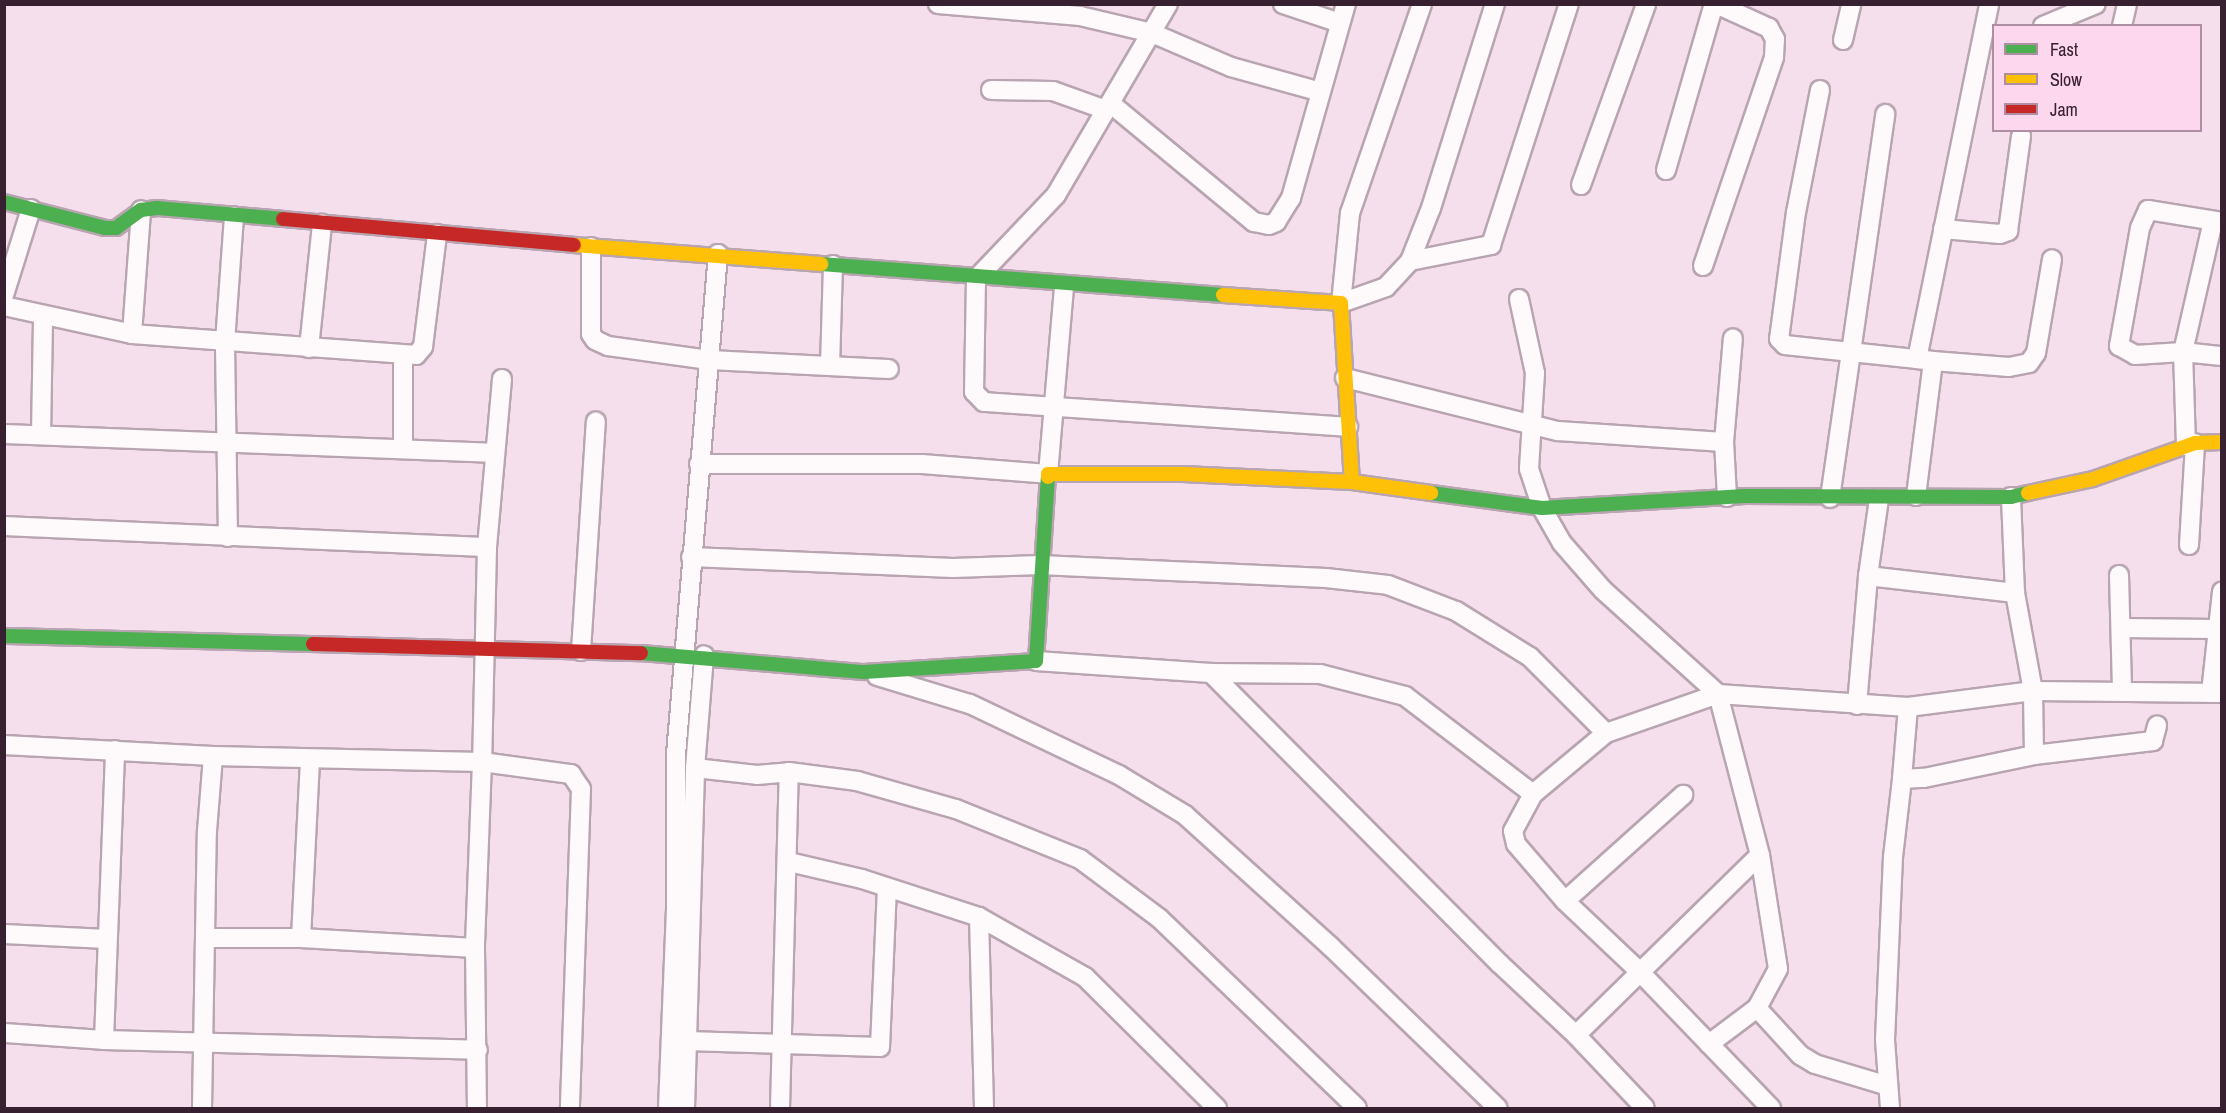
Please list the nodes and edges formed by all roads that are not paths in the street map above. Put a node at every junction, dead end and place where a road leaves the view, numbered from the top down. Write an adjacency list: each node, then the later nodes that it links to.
1 (939, 4): 14 (street)
2 (1168, 4): 19 (street)
3 (1283, 4): 16 (street)
4 (1346, 4): 16 (street)
5 (1422, 4): 48 (street)
6 (1495, 4): 41 (street)
7 (1569, 4): 41 (street)
8 (1646, 4): 29 (street)
9 (1715, 4): 28 (street); 43 (street)
10 (1851, 4): 20 (street)
11 (1989, 4): 21 (street)
12 (2096, 4): 17 (street)
13 (2127, 4): 18 (street)
14 (1003, 7): 15 (street)
15 (1082, 10): 19 (street)
16 (1341, 23): 24 (street)
17 (2048, 24)
18 (2122, 24)
19 (1152, 33): 24 (street); 25 (street)
20 (1843, 40)
21 (1986, 48): 36 (street)
22 (992, 90): 25 (street)
23 (1820, 90): 55 (street)
24 (1321, 93): 25 (street)
25 (1108, 106): 44 (street)
26 (1885, 114): 55 (street)
27 (2021, 136): 36 (street)
28 (1666, 170)
29 (1581, 185)
30 (4, 202): 31 (street)
31 (31, 209): 32 (street); 46 (street)
32 (141, 210): 33 (street); 51 (street)
33 (234, 216): 35 (street); 53 (street)
34 (2217, 221): 56 (street); 56 (street)
35 (322, 224): 37 (street); 54 (street)
36 (1943, 229): 60 (street)
37 (437, 234): 38 (street); 57 (street)
38 (591, 247): 39 (street); 59 (street)
39 (718, 254): 42 (street); 59 (street)
40 (2052, 259): 60 (street)
41 (1410, 261): 48 (street)
42 (833, 265): 44 (street); 61 (street)
43 (1703, 266)
44 (976, 279): 45 (street); 65 (street)
45 (1064, 286): 48 (street); 65 (street)
46 (4, 295)
47 (1519, 300): 67 (street)
48 (1341, 303): 63 (street)
49 (4, 306): 50 (street)
50 (43, 316): 51 (street); 70 (street)
51 (132, 333): 53 (street)
52 (1732, 338): 72 (street)
53 (225, 342): 54 (street); 71 (street)
54 (309, 348): 57 (street)
55 (1849, 352): 60 (street); 83 (street)
56 (2183, 352): 58 (street); 74 (street)
57 (403, 355): 75 (street)
58 (2222, 356)
59 (709, 360): 61 (street); 77 (street)
60 (1925, 360): 80 (street)
61 (830, 366): 62 (street)
62 (889, 369)
63 (1345, 378): 67 (street); 68 (street)
64 (502, 380): 76 (street)
65 (1054, 407): 68 (street); 78 (street)
66 (596, 421): 100 (street)
67 (1532, 424): 72 (street); 85 (street)
68 (1348, 427): 79 (street)
69 (4, 434): 70 (street)
70 (40, 435): 71 (street)
71 (228, 440): 75 (street); 87 (street)
72 (1724, 442): 81 (street)
73 (2222, 442): 74 (street)
74 (2191, 444): 82 (street); 88 (street)
75 (403, 448): 76 (street)
76 (495, 453): 89 (street)
77 (699, 464): 78 (street); 90 (street)
78 (1048, 474): 79 (street); 91 (street)
79 (1352, 482): 85 (street)
80 (1916, 496): 82 (street); 84 (street)
81 (1727, 497): 83 (street); 85 (street)
82 (2011, 497): 94 (street)
83 (1830, 498): 84 (street)
84 (1879, 499): 93 (street)
85 (1542, 508): 109 (street)
86 (4, 526): 87 (street)
87 (228, 537): 89 (street)
88 (2189, 545)
89 (488, 547): 99 (street)
90 (691, 557): 91 (street); 101 (street)
91 (1040, 565): 103 (street); 113 (street)
92 (2119, 575): 96 (street)
93 (1868, 576): 94 (street); 110 (street)
94 (2015, 593): 107 (street)
95 (2221, 600): 97 (street)
96 (2122, 628): 97 (street); 106 (street)
97 (2216, 629): 108 (street)
98 (4, 636): 99 (street)
99 (482, 647): 100 (street); 119 (street)
100 (581, 651): 101 (street)
101 (682, 654): 102 (street); 149 (street)
102 (704, 655): 104 (street); 120 (street)
103 (1036, 661): 104 (street); 105 (street)
104 (864, 672): 155 (street)
105 (1211, 673): 123 (street); 138 (street)
106 (2122, 689): 107 (street); 108 (street)
107 (2033, 691): 111 (street); 116 (street)
108 (2216, 693)
109 (1718, 694): 110 (street); 113 (street); 125 (street)
110 (1857, 705): 111 (street)
111 (1908, 707): 122 (street)
112 (2157, 726): 116 (street)
113 (1606, 733): 123 (street)
114 (4, 745): 115 (street)
115 (115, 750): 117 (street); 133 (street)
116 (2034, 755): 122 (street)
117 (213, 756): 118 (street); 131 (street)
118 (310, 760): 119 (street); 132 (street)
119 (482, 762): 134 (street); 148 (street)
120 (695, 768): 121 (street); 140 (street)
121 (789, 772): 126 (street); 154 (street)
122 (1902, 779): 145 (street)
123 (1533, 794): 128 (street)
124 (1683, 795): 128 (street)
125 (1760, 855): 135 (street); 136 (street)
126 (789, 862): 127 (street); 141 (street)
127 (887, 888): 129 (street); 141 (street)
128 (1565, 901): 135 (street)
129 (980, 916): 152 (street); 153 (street)
130 (4, 934): 133 (street)
131 (206, 938): 132 (street); 142 (street)
132 (301, 938): 134 (street)
133 (107, 939): 139 (street)
134 (475, 948): 144 (street)
135 (1638, 970): 138 (street); 143 (street)
136 (1756, 1008): 143 (street); 145 (street)
137 (4, 1034): 139 (street)
138 (1576, 1035): 156 (street)
139 (104, 1040): 142 (street)
140 (687, 1041): 141 (street); 150 (street)
141 (781, 1043): 151 (street)
142 (204, 1044): 144 (street); 146 (street)
143 (1708, 1044): 157 (street)
144 (478, 1050): 147 (street)
145 (1888, 1086): 158 (street)
146 (202, 1108)
147 (477, 1108)
148 (570, 1108)
149 (668, 1108)
150 (685, 1108)
151 (780, 1108)
152 (984, 1108)
153 (1217, 1108)
154 (1357, 1108)
155 (1498, 1108)
156 (1645, 1108)
157 (1771, 1108)
158 (1890, 1108)

